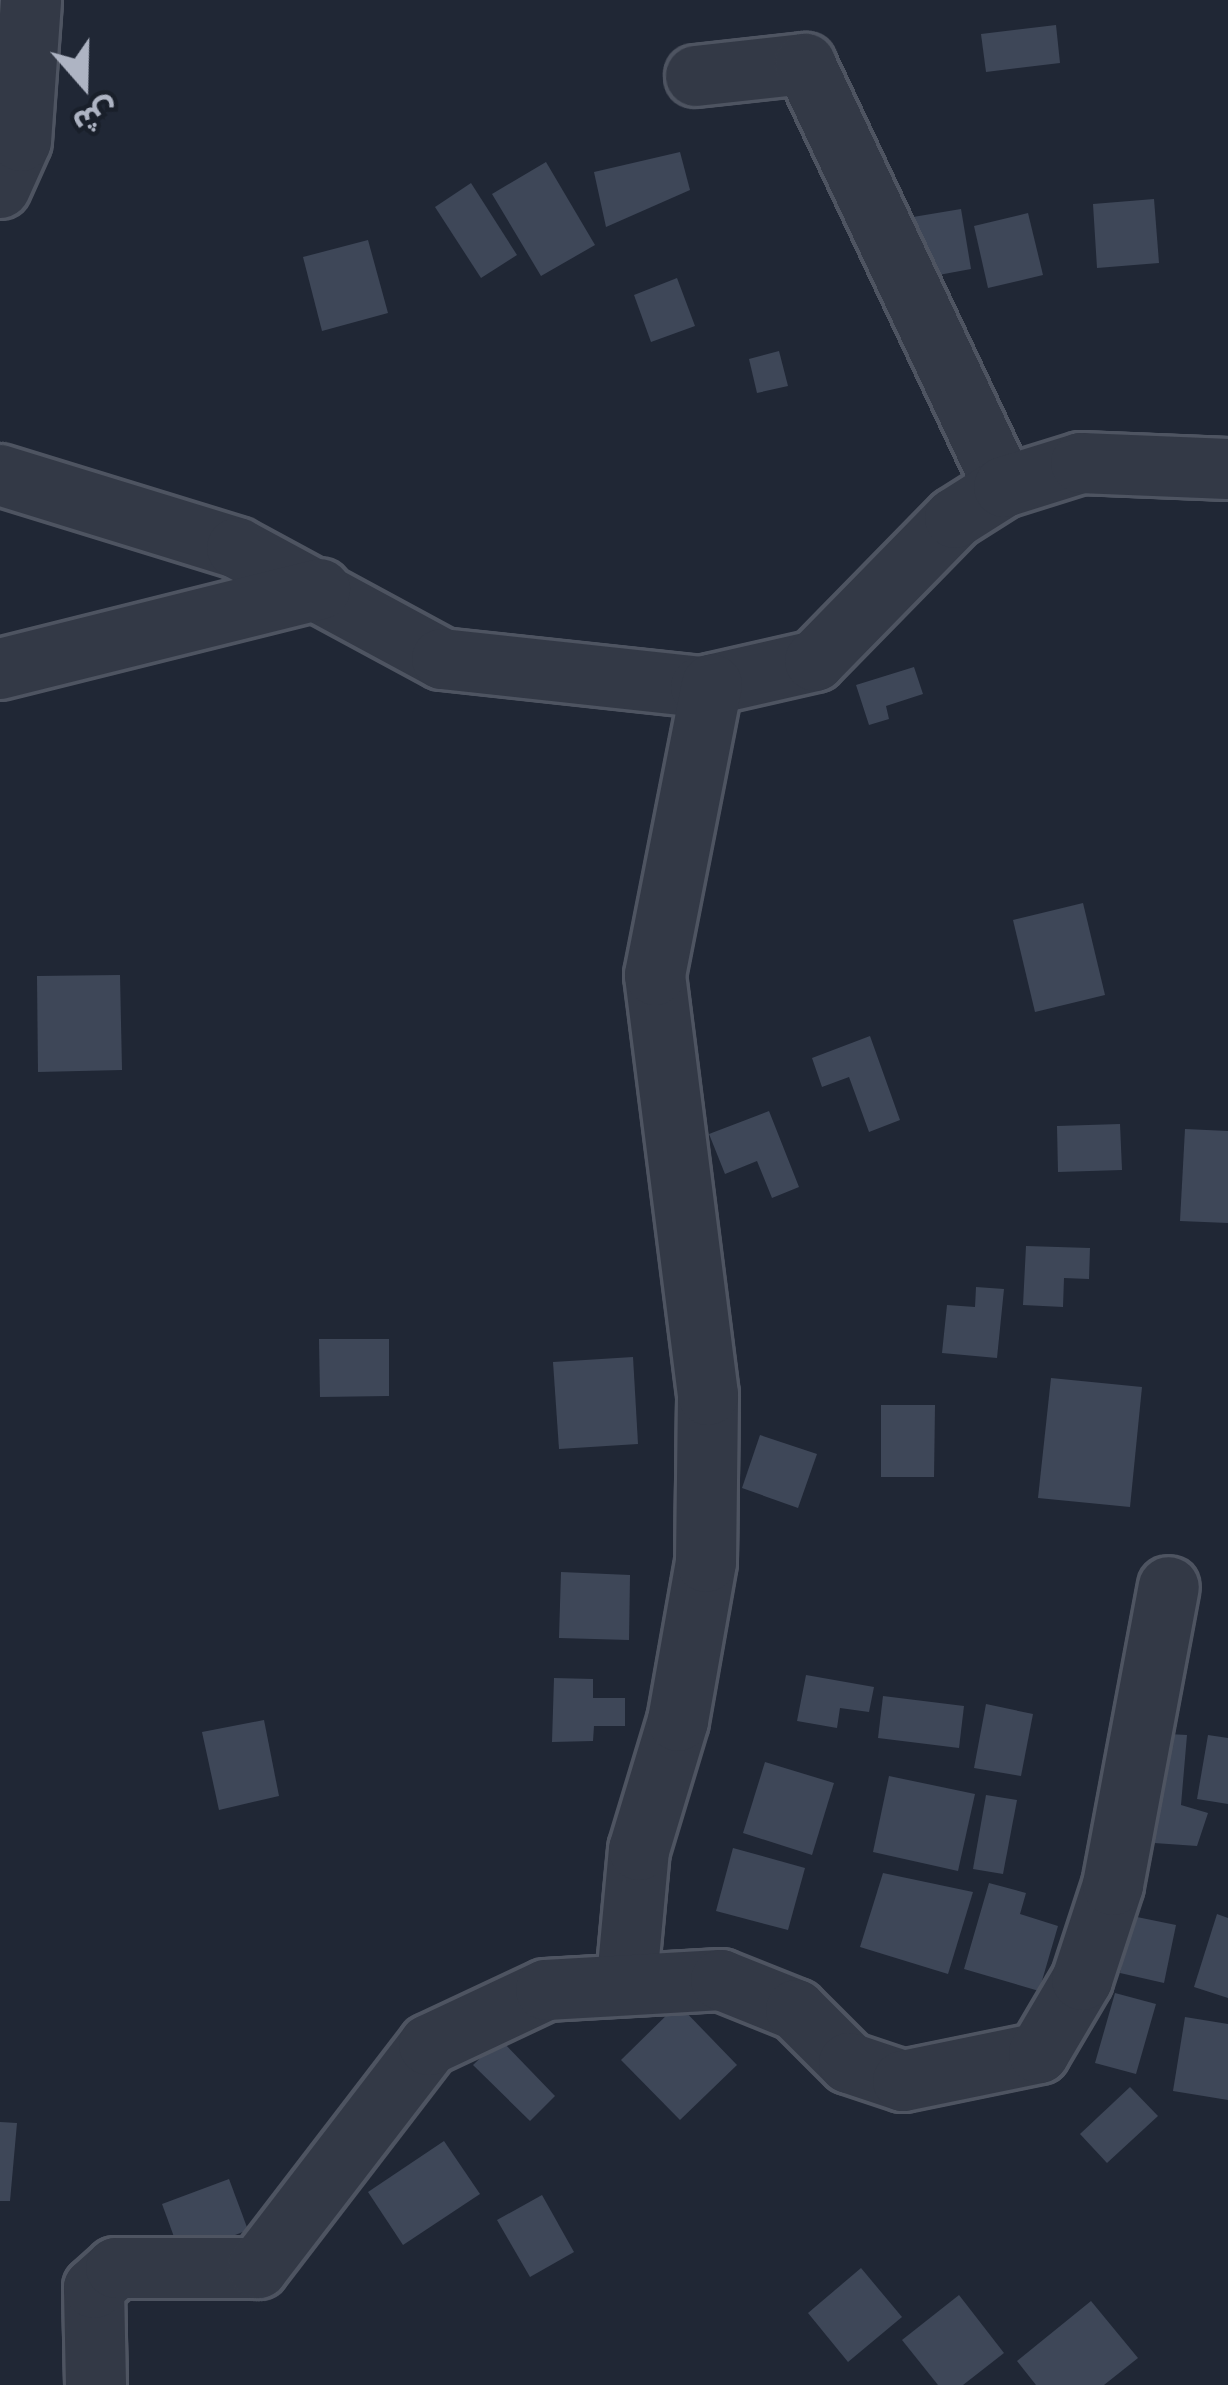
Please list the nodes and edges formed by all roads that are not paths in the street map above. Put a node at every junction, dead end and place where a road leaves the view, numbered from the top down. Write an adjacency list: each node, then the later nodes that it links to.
1 (31, 0): 3 (street)
2 (697, 76): 6 (street)
3 (0, 188)
4 (1228, 469): 6 (street)
5 (0, 475): 7 (street)
6 (1004, 487): 9 (street)
7 (320, 590): 8 (street); 9 (street)
8 (0, 669)
9 (712, 685): 11 (street)
10 (1169, 1587): 11 (street)
11 (627, 1979): 12 (street)
12 (95, 2385)

